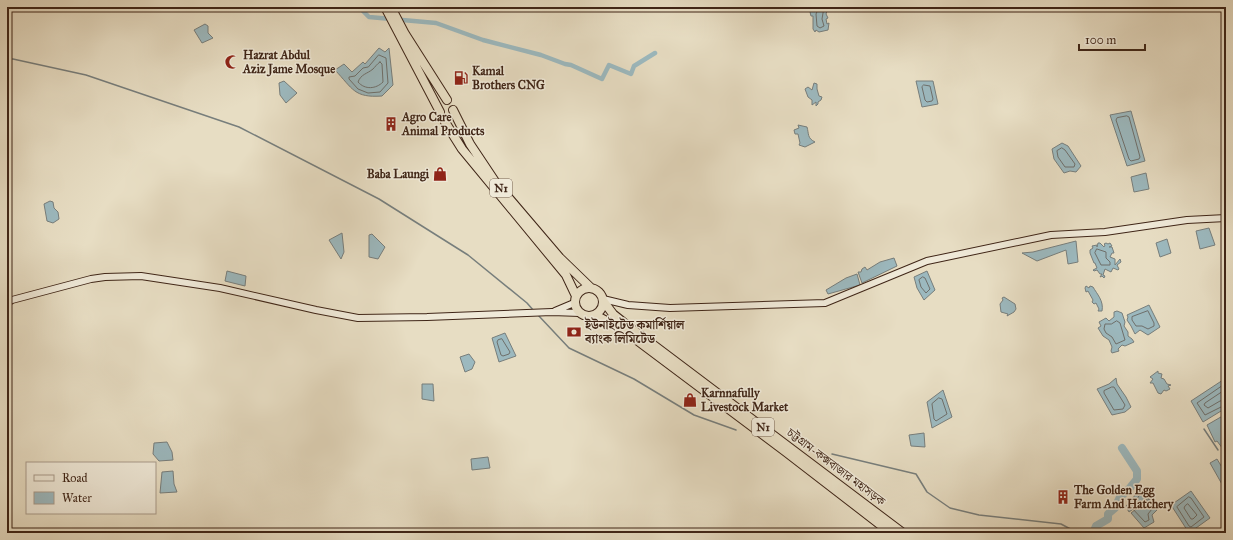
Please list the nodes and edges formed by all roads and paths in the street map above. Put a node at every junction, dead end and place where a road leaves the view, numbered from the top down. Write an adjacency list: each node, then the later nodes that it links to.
1 (384, 7): 5 (highway)
2 (392, 9): 3 (highway)
3 (447, 100)
4 (453, 110): 8 (highway, N1)
5 (440, 112)
6 (445, 122): 8 (highway, N1)
7 (1226, 218): 11 (main road)
8 (558, 260): 9 (highway, N1); 10 (highway, N1)
9 (590, 287): 10 (highway); 11 (highway, N1)
10 (575, 299): 13 (main road); 14 (highway, N1)
11 (604, 301): 15 (highway); 17 (highway, চট্টগ্রাম-কক্সবাজার মহাসড়ক / N1)
12 (7, 303): 13 (main road)
13 (552, 312): 14 (main road)
14 (580, 313): 15 (highway, N1)
15 (595, 315): 16 (highway, চট্টগ্রাম-কক্সবাজার মহাসড়ক / N1)
16 (891, 533)
17 (902, 533)

